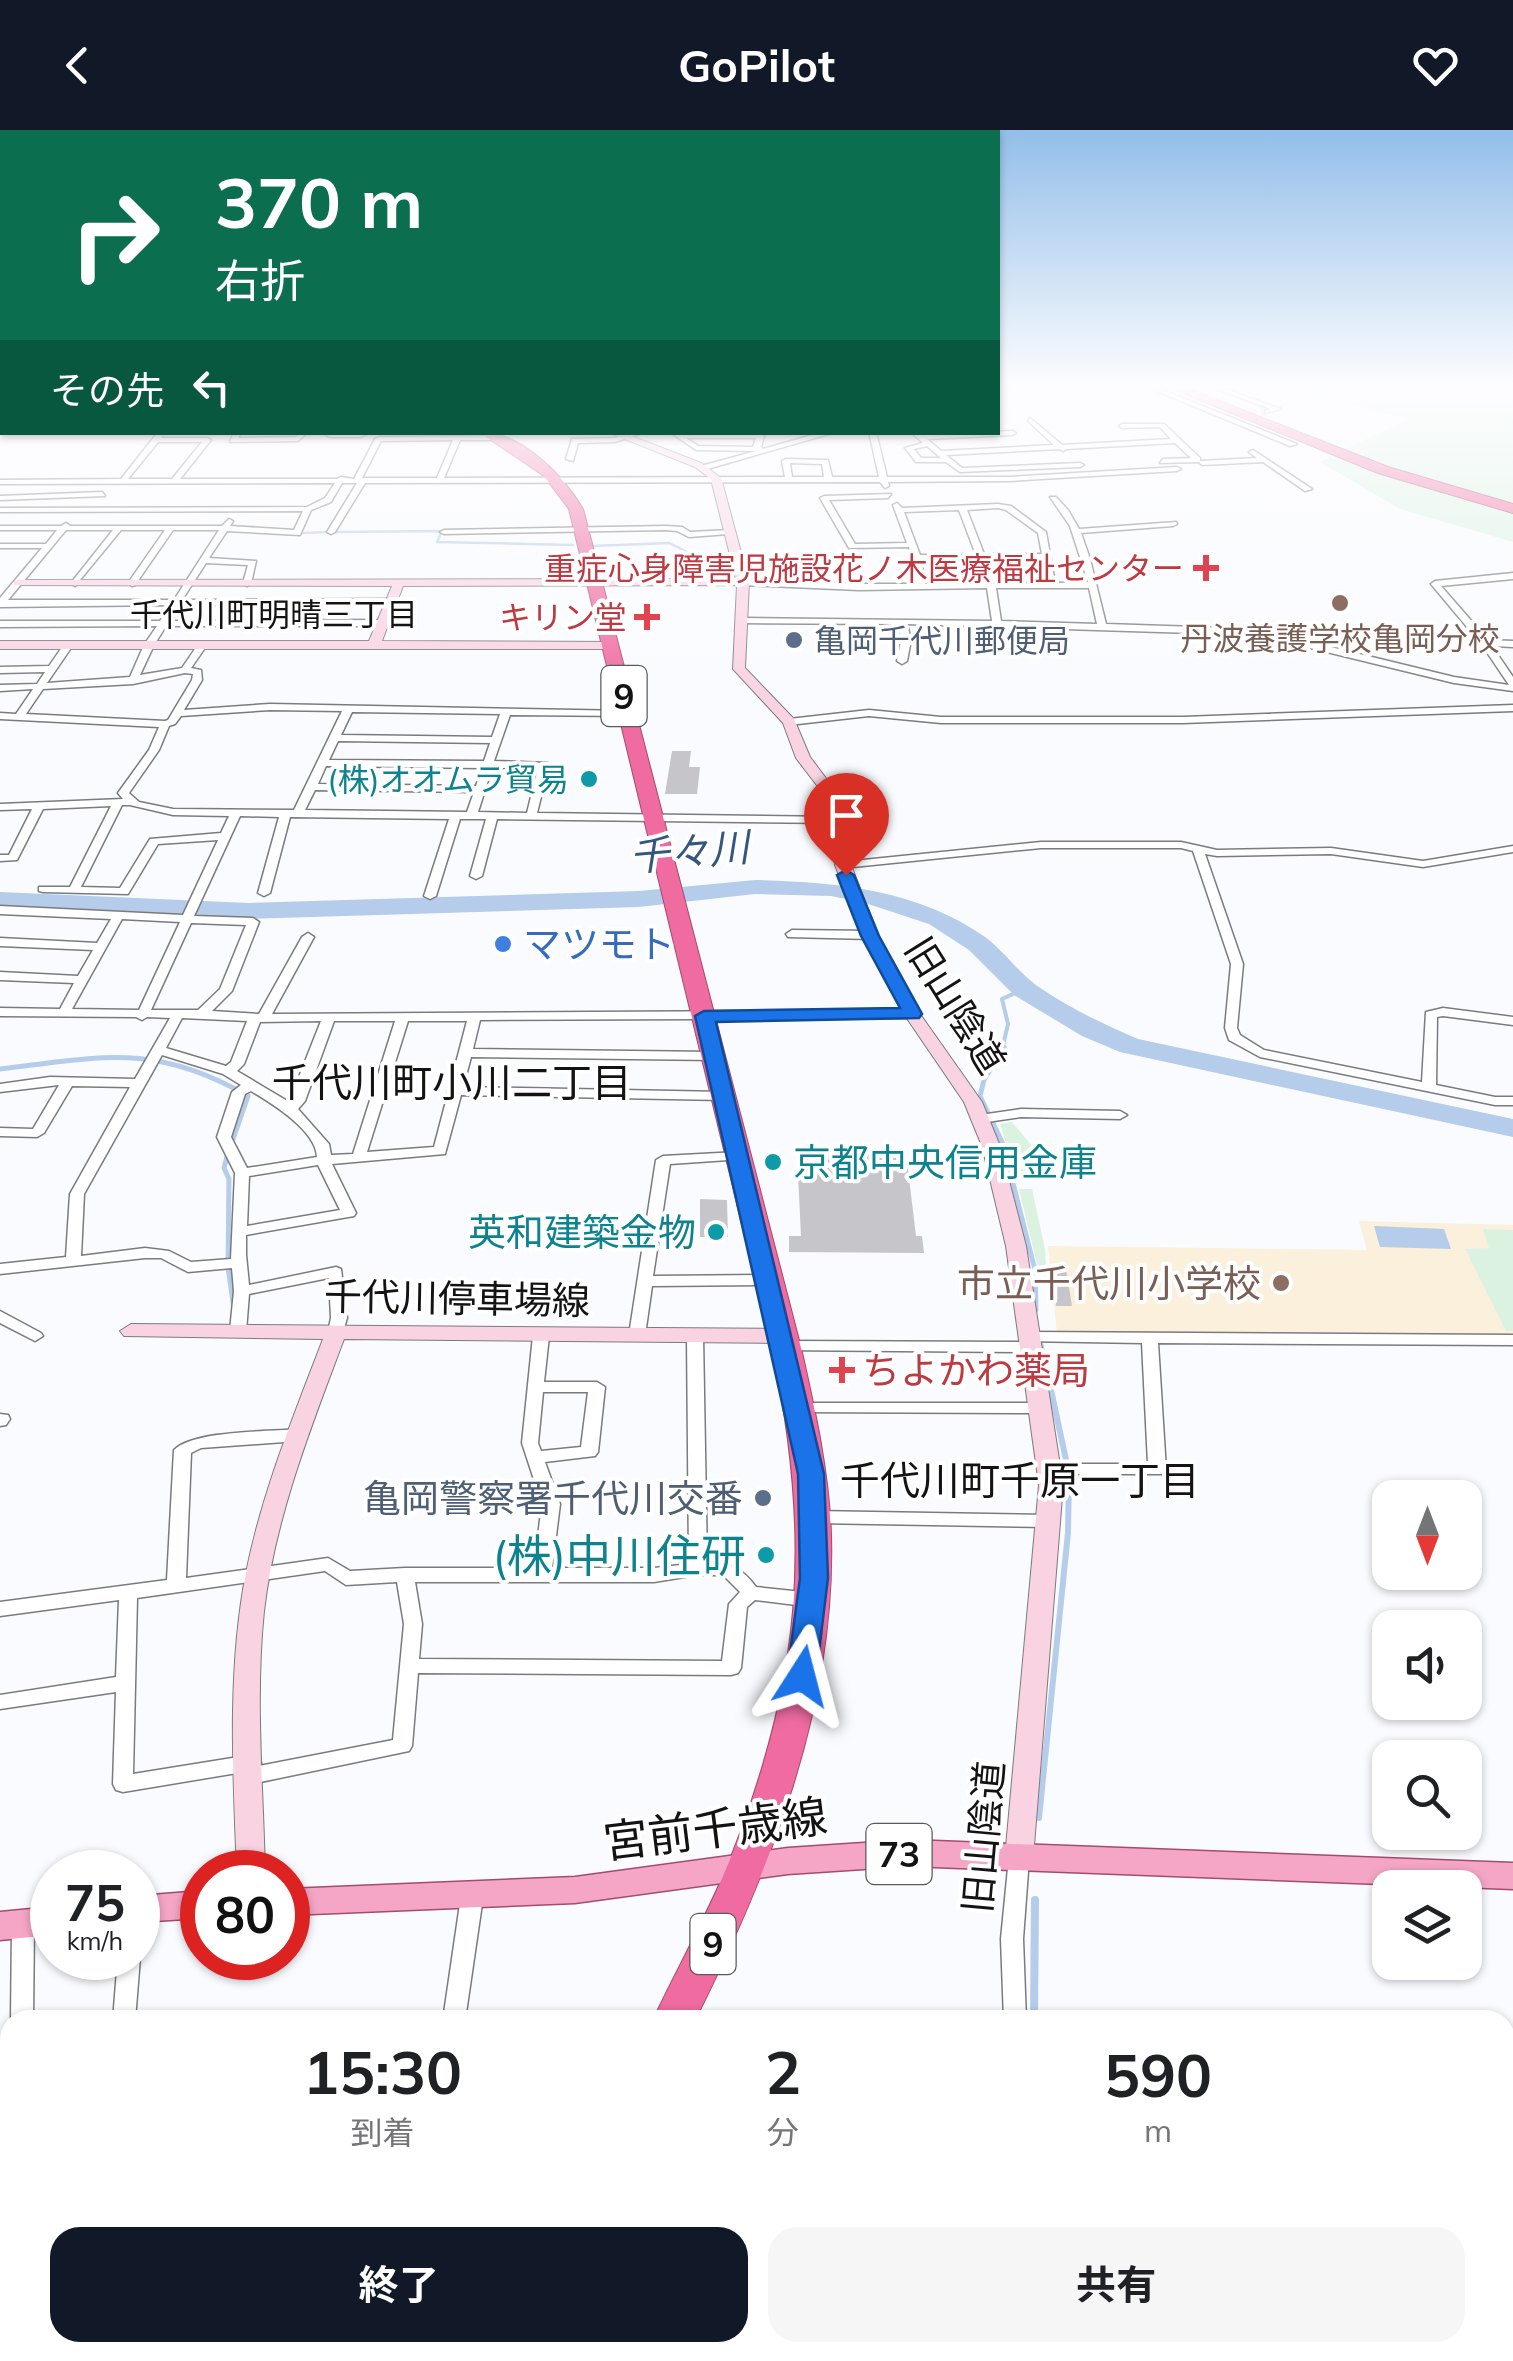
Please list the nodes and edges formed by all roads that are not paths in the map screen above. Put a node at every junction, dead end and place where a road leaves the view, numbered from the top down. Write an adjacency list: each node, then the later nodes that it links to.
1 (104, 491): 9 (street)
2 (334, 491): 15 (street)
3 (354, 491): 28 (street)
4 (564, 491): 26 (highway, 9)
5 (719, 491): 30 (street, 旧山陰道)
6 (886, 491): 10 (street)
7 (1458, 491): 13 (highway)
8 (1464, 491): 13 (highway)
9 (102, 494): 11 (street); 17 (street)
10 (888, 496): 19 (street); 31 (street)
11 (0, 498)
12 (1053, 499): 27 (street)
13 (1513, 507)
14 (962, 508): 19 (street); 34 (street); 35 (street)
15 (308, 509): 18 (street); 25 (street)
16 (0, 510): 17 (street)
17 (84, 510): 18 (street); 22 (street)
18 (236, 510): 25 (street)
19 (902, 510): 31 (street)
20 (1173, 524): 27 (street)
21 (0, 528): 22 (street)
22 (62, 528): 23 (street); 33 (street)
23 (119, 528): 24 (street); 43 (street)
24 (170, 528): 25 (street); 44 (street)
25 (224, 528): 37 (street)
26 (580, 530): 29 (street); 30 (street); 47 (highway, 9)
27 (1078, 531): 49 (street)
28 (331, 532)
29 (444, 532)
30 (729, 532): 40 (street, 旧山陰道)
31 (912, 545): 36 (street)
32 (0, 546): 33 (street)
33 (48, 546): 42 (street)
34 (1048, 556): 35 (street); 48 (street)
35 (981, 557): 36 (street)
36 (917, 558): 50 (street)
37 (206, 560): 45 (street); 46 (street)
38 (1513, 576): 62 (street)
39 (399, 582): 46 (street); 47 (street); 52 (street)
40 (743, 582): 47 (street); 50 (street); 56 (street, 旧山陰道)
41 (0, 583): 42 (street)
42 (18, 583): 43 (street); 54 (street)
43 (75, 583): 44 (street)
44 (132, 583): 45 (street)
45 (190, 583): 46 (street); 53 (street)
46 (246, 583)
47 (593, 584): 69 (highway, 9)
48 (1050, 585): 49 (street); 51 (street)
49 (1090, 585): 61 (street)
50 (921, 586): 51 (street)
51 (991, 586): 60 (street)
52 (391, 602): 53 (street); 59 (street)
53 (176, 603): 54 (street); 57 (street)
54 (0, 604)
55 (902, 620): 56 (street); 60 (street); 70 (street)
56 (744, 621): 85 (street, 旧山陰道)
57 (163, 623): 58 (street); 59 (street); 63 (street)
58 (0, 624)
59 (383, 624): 68 (street)
60 (997, 625): 61 (street)
61 (1103, 628): 75 (street)
62 (1485, 643): 65 (street); 75 (street)
63 (149, 644): 64 (street); 67 (street); 74 (street)
64 (202, 644): 68 (street); 73 (street)
65 (1513, 644)
66 (0, 645): 67 (street)
67 (68, 645): 72 (street)
68 (374, 645): 69 (street)
69 (612, 646): 82 (highway, 9)
70 (902, 661)
71 (0, 670): 72 (street)
72 (48, 670): 77 (street)
73 (185, 670): 74 (street); 80 (street)
74 (133, 680): 77 (street)
75 (1513, 686)
76 (0, 688): 77 (street)
77 (36, 688): 84 (street)
78 (1513, 708): 85 (street)
79 (347, 711): 80 (street); 81 (street); 87 (street)
80 (176, 712): 86 (street)
81 (505, 714): 82 (street); 88 (street)
82 (628, 714): 102 (highway, 9)
83 (0, 716): 84 (street)
84 (18, 717): 86 (street)
85 (788, 722): 103 (street, 旧山陰道)
86 (165, 724): 93 (street)
87 (334, 738): 88 (street); 89 (street)
88 (497, 740): 90 (street)
89 (322, 762): 90 (street); 91 (street)
90 (488, 765): 92 (street); 101 (street)
91 (311, 787): 92 (street); 97 (street)
92 (480, 789): 99 (street)
93 (122, 803): 94 (street); 96 (street); 111 (street)
94 (39, 805): 95 (street); 107 (street)
95 (0, 807)
96 (236, 813): 97 (street); 104 (street)
97 (292, 814): 98 (street); 112 (street)
98 (454, 816): 99 (street); 113 (street)
99 (471, 816): 100 (street)
100 (492, 817): 101 (street); 109 (street)
101 (531, 817): 102 (street)
102 (655, 818): 103 (street); 131 (highway, 9)
103 (836, 820): 108 (street, 旧山陰道)
104 (225, 836): 111 (street); 116 (street)
105 (1513, 849): 106 (street)
106 (1198, 850): 108 (street); 143 (street)
107 (0, 858)
108 (843, 865): 118 (street, 旧山陰道)
109 (476, 876)
110 (44, 889): 111 (street)
111 (74, 890)
112 (264, 893)
113 (430, 896)
114 (0, 910): 115 (street)
115 (118, 916): 116 (street); 121 (street)
116 (190, 917): 126 (street); 128 (street)
117 (792, 934): 118 (street)
118 (870, 936): 127 (street, 旧山陰道)
119 (308, 937): 132 (street)
120 (0, 942): 121 (street)
121 (100, 947): 123 (street)
122 (0, 976): 123 (street)
123 (82, 980): 125 (street)
124 (0, 1012): 125 (street)
125 (63, 1014): 128 (street)
126 (202, 1014): 129 (street); 132 (street)
127 (912, 1014): 131 (street); 150 (street, 旧山陰道)
128 (142, 1016): 129 (street)
129 (176, 1016): 136 (street)
130 (475, 1016): 131 (street); 134 (street); 137 (street)
131 (704, 1016): 138 (highway, 9)
132 (259, 1018): 133 (street); 139 (street)
133 (329, 1018): 134 (street); 148 (street)
134 (403, 1018): 152 (street)
135 (1513, 1021): 143 (street)
136 (159, 1050): 139 (street); 141 (street)
137 (468, 1054): 138 (street); 145 (street)
138 (714, 1056): 146 (highway, 9)
139 (228, 1071): 142 (street)
140 (68, 1081): 141 (street); 144 (street); 151 (street)
141 (136, 1083): 157 (street)
142 (250, 1086): 148 (street); 155 (street)
143 (1429, 1086): 147 (street)
144 (0, 1088)
145 (458, 1090): 146 (street); 152 (street)
146 (723, 1096): 153 (highway, 9)
147 (1513, 1101)
148 (290, 1109): 154 (street)
149 (1120, 1115): 150 (street)
150 (980, 1119): 172 (street, 旧山陰道)
151 (0, 1132)
152 (359, 1156): 154 (street)
153 (738, 1156): 160 (highway, 9); 161 (street)
154 (324, 1160): 155 (street); 156 (street)
155 (242, 1174): 156 (street)
156 (240, 1232): 158 (street)
157 (73, 1262): 158 (street); 159 (street)
158 (239, 1263): 162 (street)
159 (0, 1269)
160 (768, 1280): 161 (street); 174 (highway, 9)
161 (644, 1281): 167 (street)
162 (242, 1292): 165 (street); 166 (street)
163 (0, 1316): 168 (street)
164 (131, 1330): 165 (street, 千代川停車場線)
165 (238, 1332): 166 (street, 千代川停車場線)
166 (336, 1332): 169 (street, 千代川停車場線); 178 (street)
167 (637, 1335): 169 (street, 千代川停車場線); 170 (street, 千代川停車場線)
168 (36, 1336)
169 (541, 1336): 175 (street)
170 (694, 1336): 174 (street, 千代川停車場線); 183 (street)
171 (1150, 1337): 172 (street); 173 (street); 180 (street)
172 (1035, 1340): 174 (street); 177 (street, 旧山陰道)
173 (1513, 1340)
174 (783, 1341): 176 (highway, 9)
175 (535, 1386): 179 (street); 179 (street)
176 (799, 1408): 177 (street); 181 (highway, 9)
177 (1039, 1408): 180 (street, 旧山陰道)
178 (298, 1435): 184 (street); 187 (street)
179 (534, 1457): 185 (street)
180 (1063, 1468): 182 (street, 旧山陰道)
181 (814, 1517): 182 (street); 190 (highway, 9)
182 (1050, 1521): 197 (street, 旧山陰道)
183 (698, 1568): 185 (street); 188 (street)
184 (258, 1573): 186 (street); 187 (street); 195 (street)
185 (542, 1573): 186 (street)
186 (405, 1575): 192 (street)
187 (176, 1585): 189 (street)
188 (751, 1593): 190 (street); 192 (street)
189 (128, 1596): 191 (street); 193 (street)
190 (812, 1600): 198 (highway, 9)
191 (0, 1609)
192 (411, 1666): 195 (street)
193 (127, 1683): 194 (street); 195 (street)
194 (0, 1702)
195 (251, 1770): 196 (street)
196 (251, 1850)
197 (1019, 1858): 198 (main road, 宮前千歳線 / 73); 199 (main road, 宮前千歳線 / 73); 208 (street, 旧山陰道)
198 (748, 1866): 200 (main road, 宮前千歳線 / 73); 207 (highway, 9)
199 (1513, 1876)
200 (472, 1897): 201 (main road, 宮前千歳線 / 73); 206 (street)
201 (310, 1901)
202 (25, 1924): 204 (street)
203 (127, 1980): 205 (street)
204 (22, 2010)
205 (125, 2010)
206 (455, 2010)
207 (679, 2010)
208 (1014, 2010)

